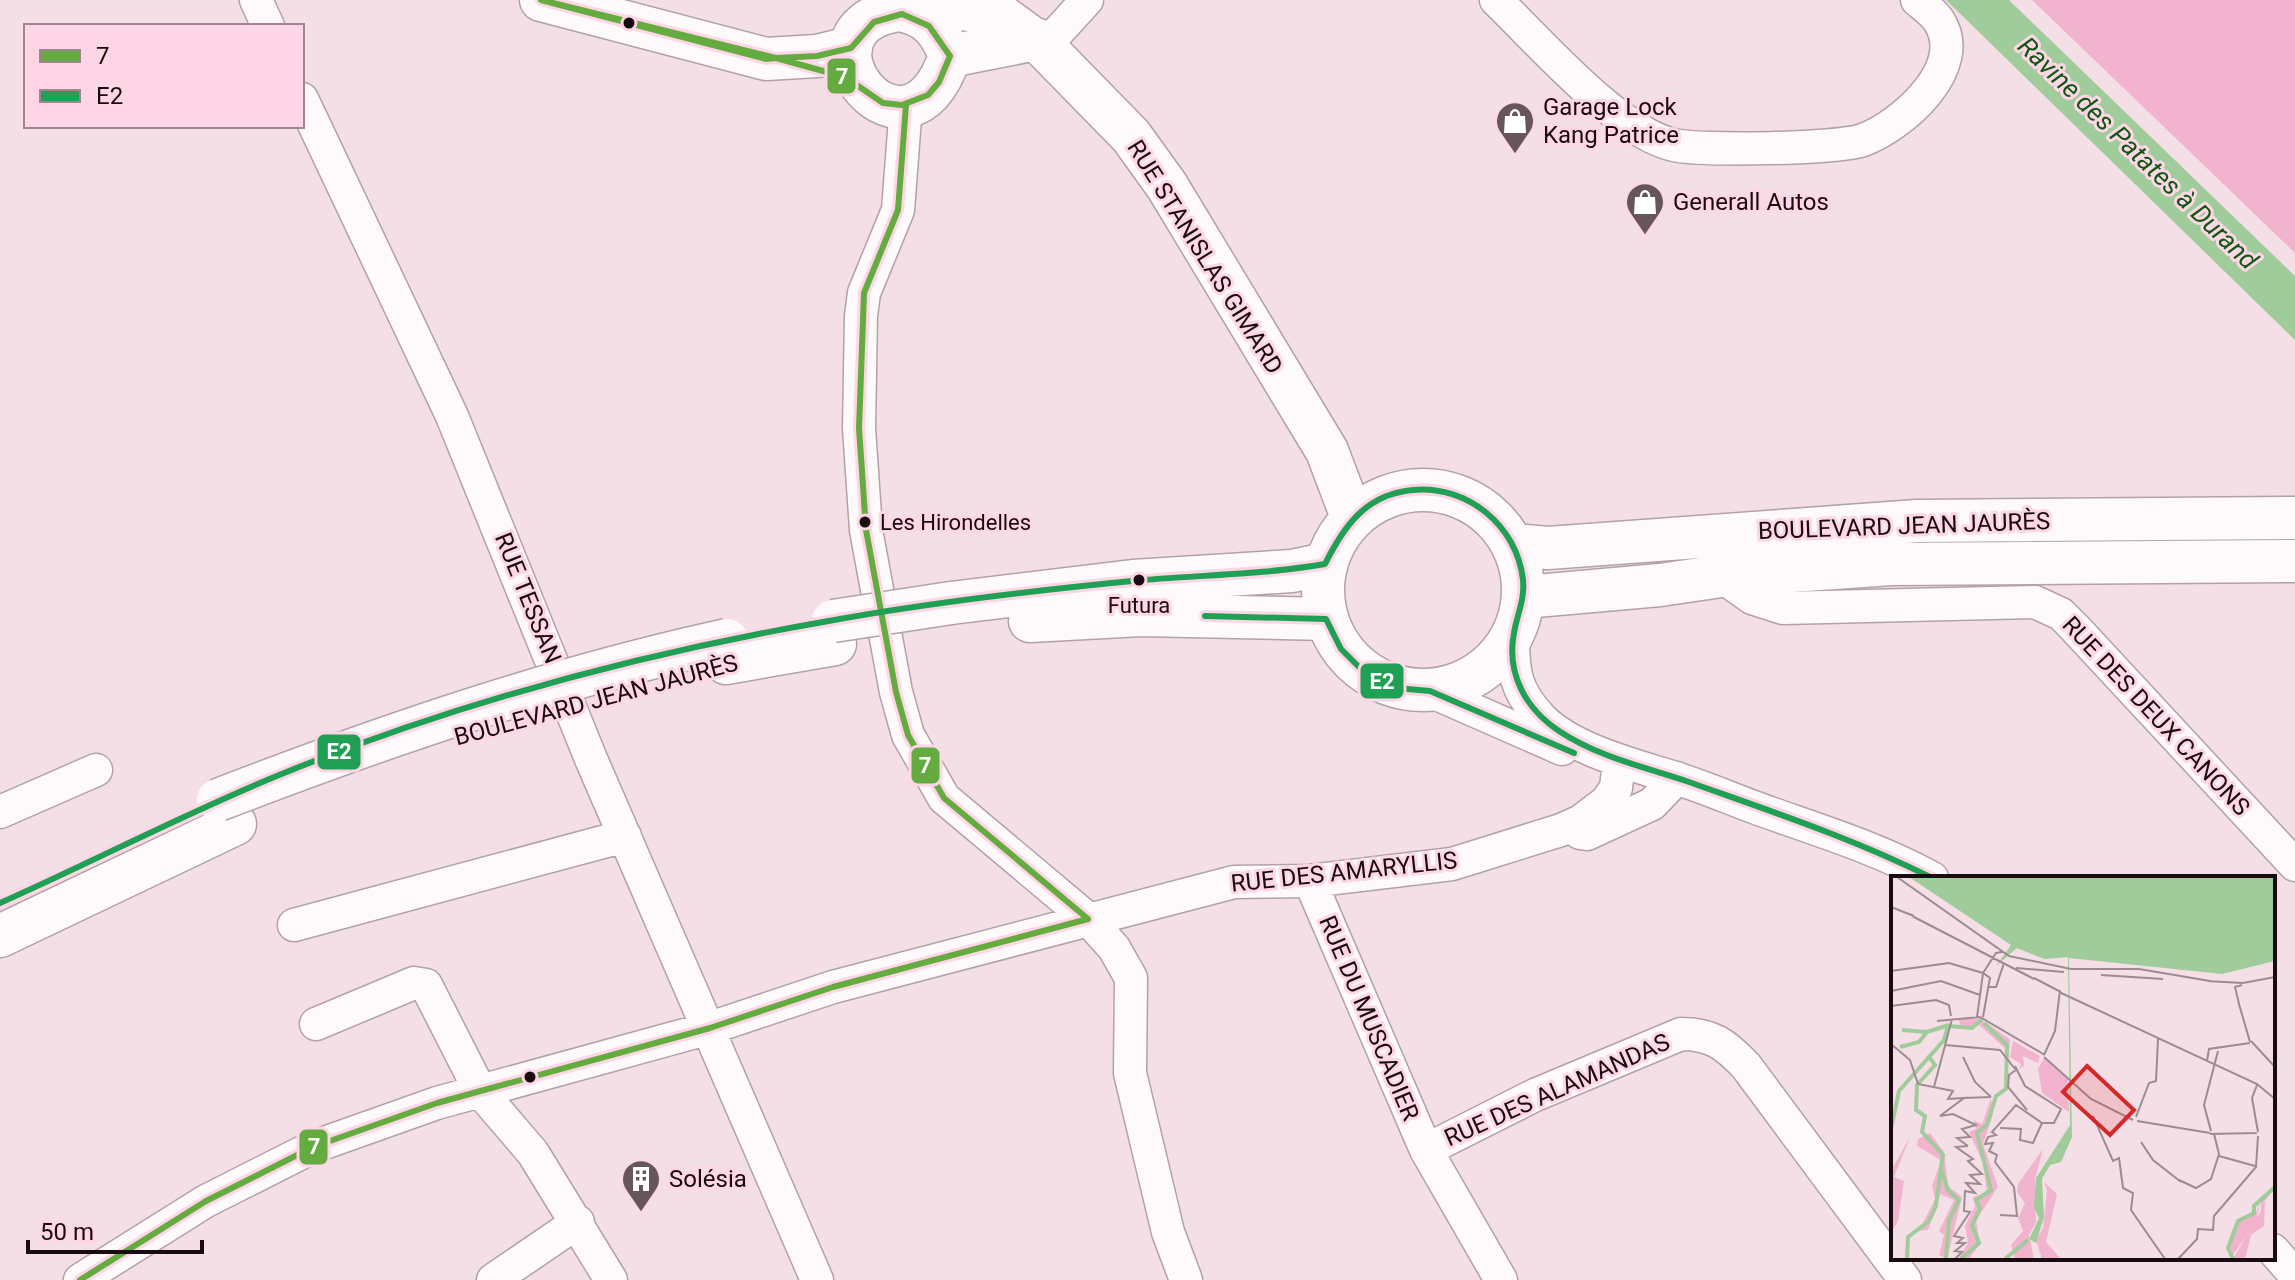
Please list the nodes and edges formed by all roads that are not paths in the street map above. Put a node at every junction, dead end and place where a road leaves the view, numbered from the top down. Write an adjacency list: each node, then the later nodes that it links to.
1 (256, 0): 7 (street)
2 (541, 0): 10 (main road)
3 (1087, 0): 8 (street)
4 (1496, 0): 5 (street)
5 (1917, 0)
6 (897, 10): 8 (main road, RUE STANISLAS GIMARD); 9 (main road); 10 (main road)
7 (267, 24)
8 (1040, 43): 9 (main road); 13 (main road, RUE STANISLAS GIMARD)
9 (950, 56): 12 (main road)
10 (853, 64): 12 (main road)
11 (304, 103): 31 (street, RUE TESSAN)
12 (906, 105): 36 (street)
13 (1327, 451): 14 (main road, RUE STANISLAS GIMARD); 15 (main road, RUE STANISLAS GIMARD)
14 (1391, 493): 15 (main road); 17 (main road)
15 (1352, 517): 19 (main road)
16 (2295, 518): 17 (main road, BOULEVARD JEAN JAURÈS)
17 (1514, 545): 22 (main road)
18 (2295, 561): 20 (main road, BOULEVARD JEAN JAURÈS)
19 (1325, 564): 21 (main road, BOULEVARD JEAN JAURÈS); 23 (main road)
20 (1721, 576): 22 (main road, BOULEVARD JEAN JAURÈS); 32 (street, RUE DES DEUX CANONS)
21 (952, 615): 23 (main road, BOULEVARD JEAN JAURÈS); 29 (main road, BOULEVARD JEAN JAURÈS, bridge)
22 (1518, 616): 24 (main road); 25 (street)
23 (1326, 619): 24 (main road)
24 (1430, 691): 25 (street)
25 (1619, 761): 27 (street); 30 (street, RUE DES AMARYLLIS)
26 (96, 770): 28 (street)
27 (1677, 778): 30 (street, RUE DES AMARYLLIS); 33 (street)
28 (0, 812)
29 (227, 812): 35 (main road, BOULEVARD JEAN JAURÈS); 38 (main road, BOULEVARD JEAN JAURÈS)
30 (1561, 830): 34 (street, RUE DES AMARYLLIS)
31 (625, 836): 37 (street); 40 (street, RUE TESSAN)
32 (2295, 865)
33 (1928, 876)
34 (1310, 881): 36 (street, RUE DES AMARYLLIS); 42 (street, RUE DU MUSCADIER)
35 (0, 903)
36 (1088, 919): 40 (street, RUE DES AMARYLLIS); 50 (street)
37 (294, 925)
38 (0, 936)
39 (316, 1024): 41 (street)
40 (710, 1028): 41 (street, RUE DES AMARYLLIS); 49 (street, RUE TESSAN)
41 (480, 1091): 43 (street); 46 (street, RUE DES AMARYLLIS)
42 (1426, 1150): 51 (street, RUE DU MUSCADIER); 52 (street, RUE DES ALAMANDAS)
43 (578, 1222): 47 (street); 48 (street)
44 (2275, 1252): 45 (street)
45 (2295, 1275)
46 (80, 1280)
47 (493, 1280)
48 (611, 1280)
49 (817, 1280)
50 (1186, 1280)
51 (1501, 1280)
52 (1905, 1280)

